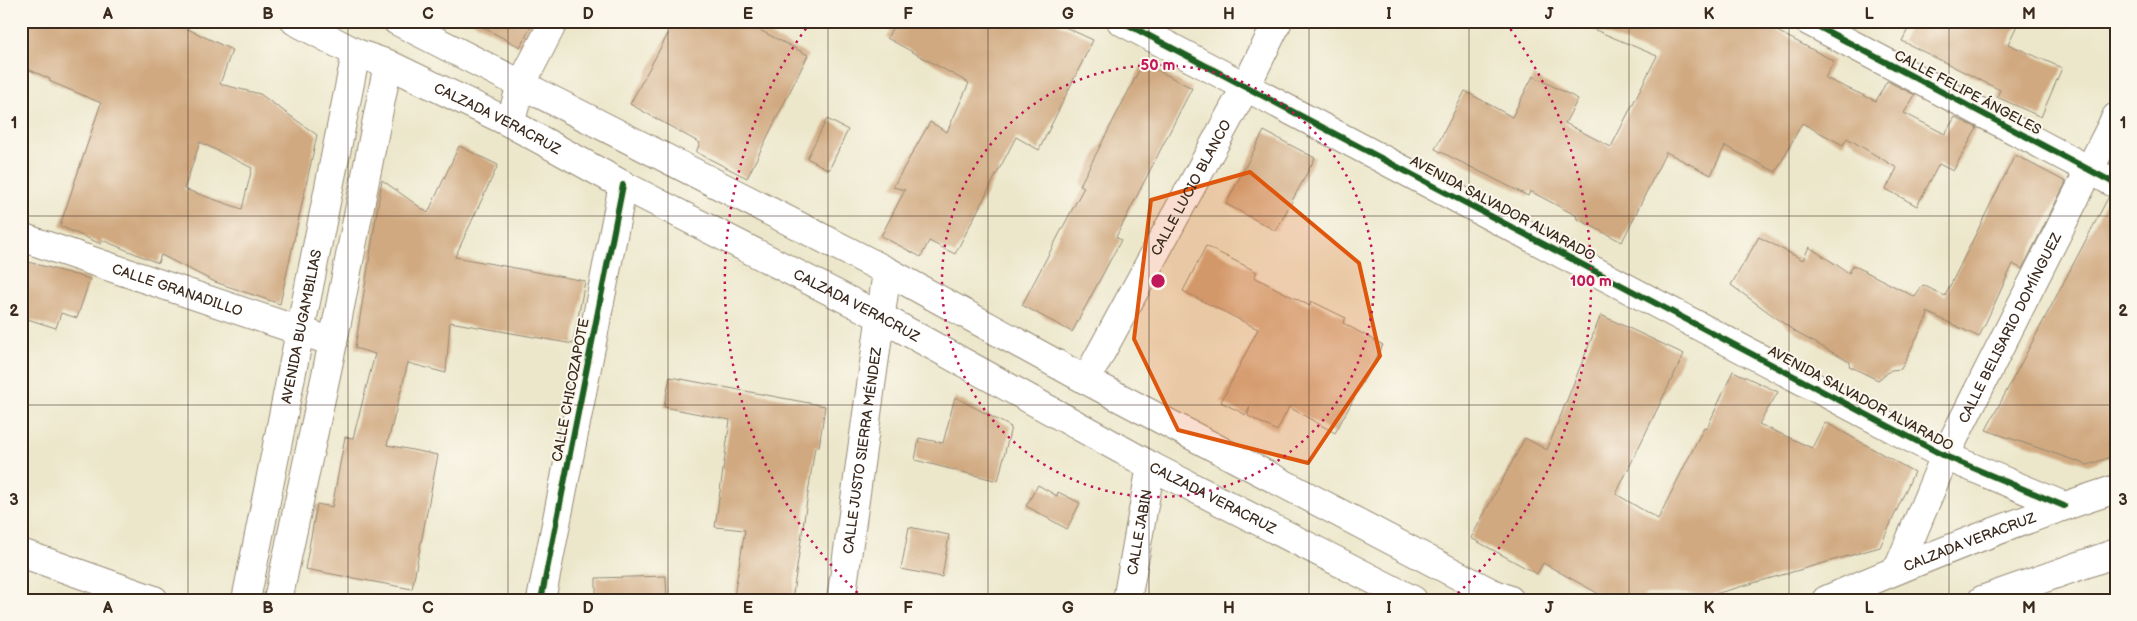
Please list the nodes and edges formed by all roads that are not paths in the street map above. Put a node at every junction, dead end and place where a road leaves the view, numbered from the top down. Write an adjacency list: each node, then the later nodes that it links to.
1 (295, 21): 7 (main road, CALZADA VERACRUZ)
2 (397, 21): 9 (main road)
3 (554, 21): 9 (main road)
4 (1121, 21): 10 (main road, AVENIDA SALVADOR ALVARADO)
5 (1278, 21): 10 (main road, CALLE LUCIO BLANCO)
6 (1808, 21): 13 (main road, CALLE FELIPE ÁNGELES)
7 (356, 53): 8 (main road, CALZADA VERACRUZ); 19 (main road, AVENIDA BUGAMBILIAS)
8 (388, 64): 12 (main road, CALZADA VERACRUZ); 20 (main road)
9 (520, 85): 12 (main road); 17 (main road)
10 (1246, 86): 21 (main road, CALLE LUCIO BLANCO); 22 (main road, AVENIDA SALVADOR ALVARADO)
11 (2116, 117): 13 (main road, CALLE BELISARIO DOMÍNGUEZ)
12 (510, 123): 14 (main road, CALZADA VERACRUZ)
13 (2088, 170): 15 (main road, CALLE FELIPE ÁNGELES); 22 (main road, CALLE BELISARIO DOMÍNGUEZ)
14 (623, 184): 18 (main road, CALZADA VERACRUZ); 33 (main road, CALLE CHICOZAPOTE)
15 (2116, 184)
16 (21, 237): 19 (main road, CALLE GRANADILLO)
17 (886, 271): 18 (main road, CALLE JUSTO SIERRA MÉNDEZ); 21 (main road)
18 (881, 317): 23 (main road, CALZADA VERACRUZ); 34 (main road, CALLE JUSTO SIERRA MÉNDEZ)
19 (300, 331): 20 (main road, CALLE GRANADILLO); 31 (main road, AVENIDA BUGAMBILIAS)
20 (333, 342): 32 (main road)
21 (1086, 380): 36 (main road)
22 (1945, 456): 25 (main road, AVENIDA SALVADOR ALVARADO); 28 (main road, CALLE BELISARIO DOMÍNGUEZ)
23 (1151, 466): 29 (main road, CALZADA VERACRUZ); 35 (main road, CALLE JABIN)
24 (2116, 489): 25 (main road, CALZADA VERACRUZ)
25 (2064, 506): 28 (main road, CALZADA VERACRUZ)
26 (21, 553): 30 (main road)
27 (2116, 553): 39 (main road)
28 (1898, 569): 37 (main road, CALZADA VERACRUZ); 38 (main road, CALLE BELISARIO DOMÍNGUEZ)
29 (1410, 599)
30 (154, 600)
31 (246, 600)
32 (278, 600)
33 (541, 600)
34 (841, 600)
35 (1127, 600)
36 (1510, 600)
37 (1826, 600)
38 (1884, 600)
39 (1982, 600)

